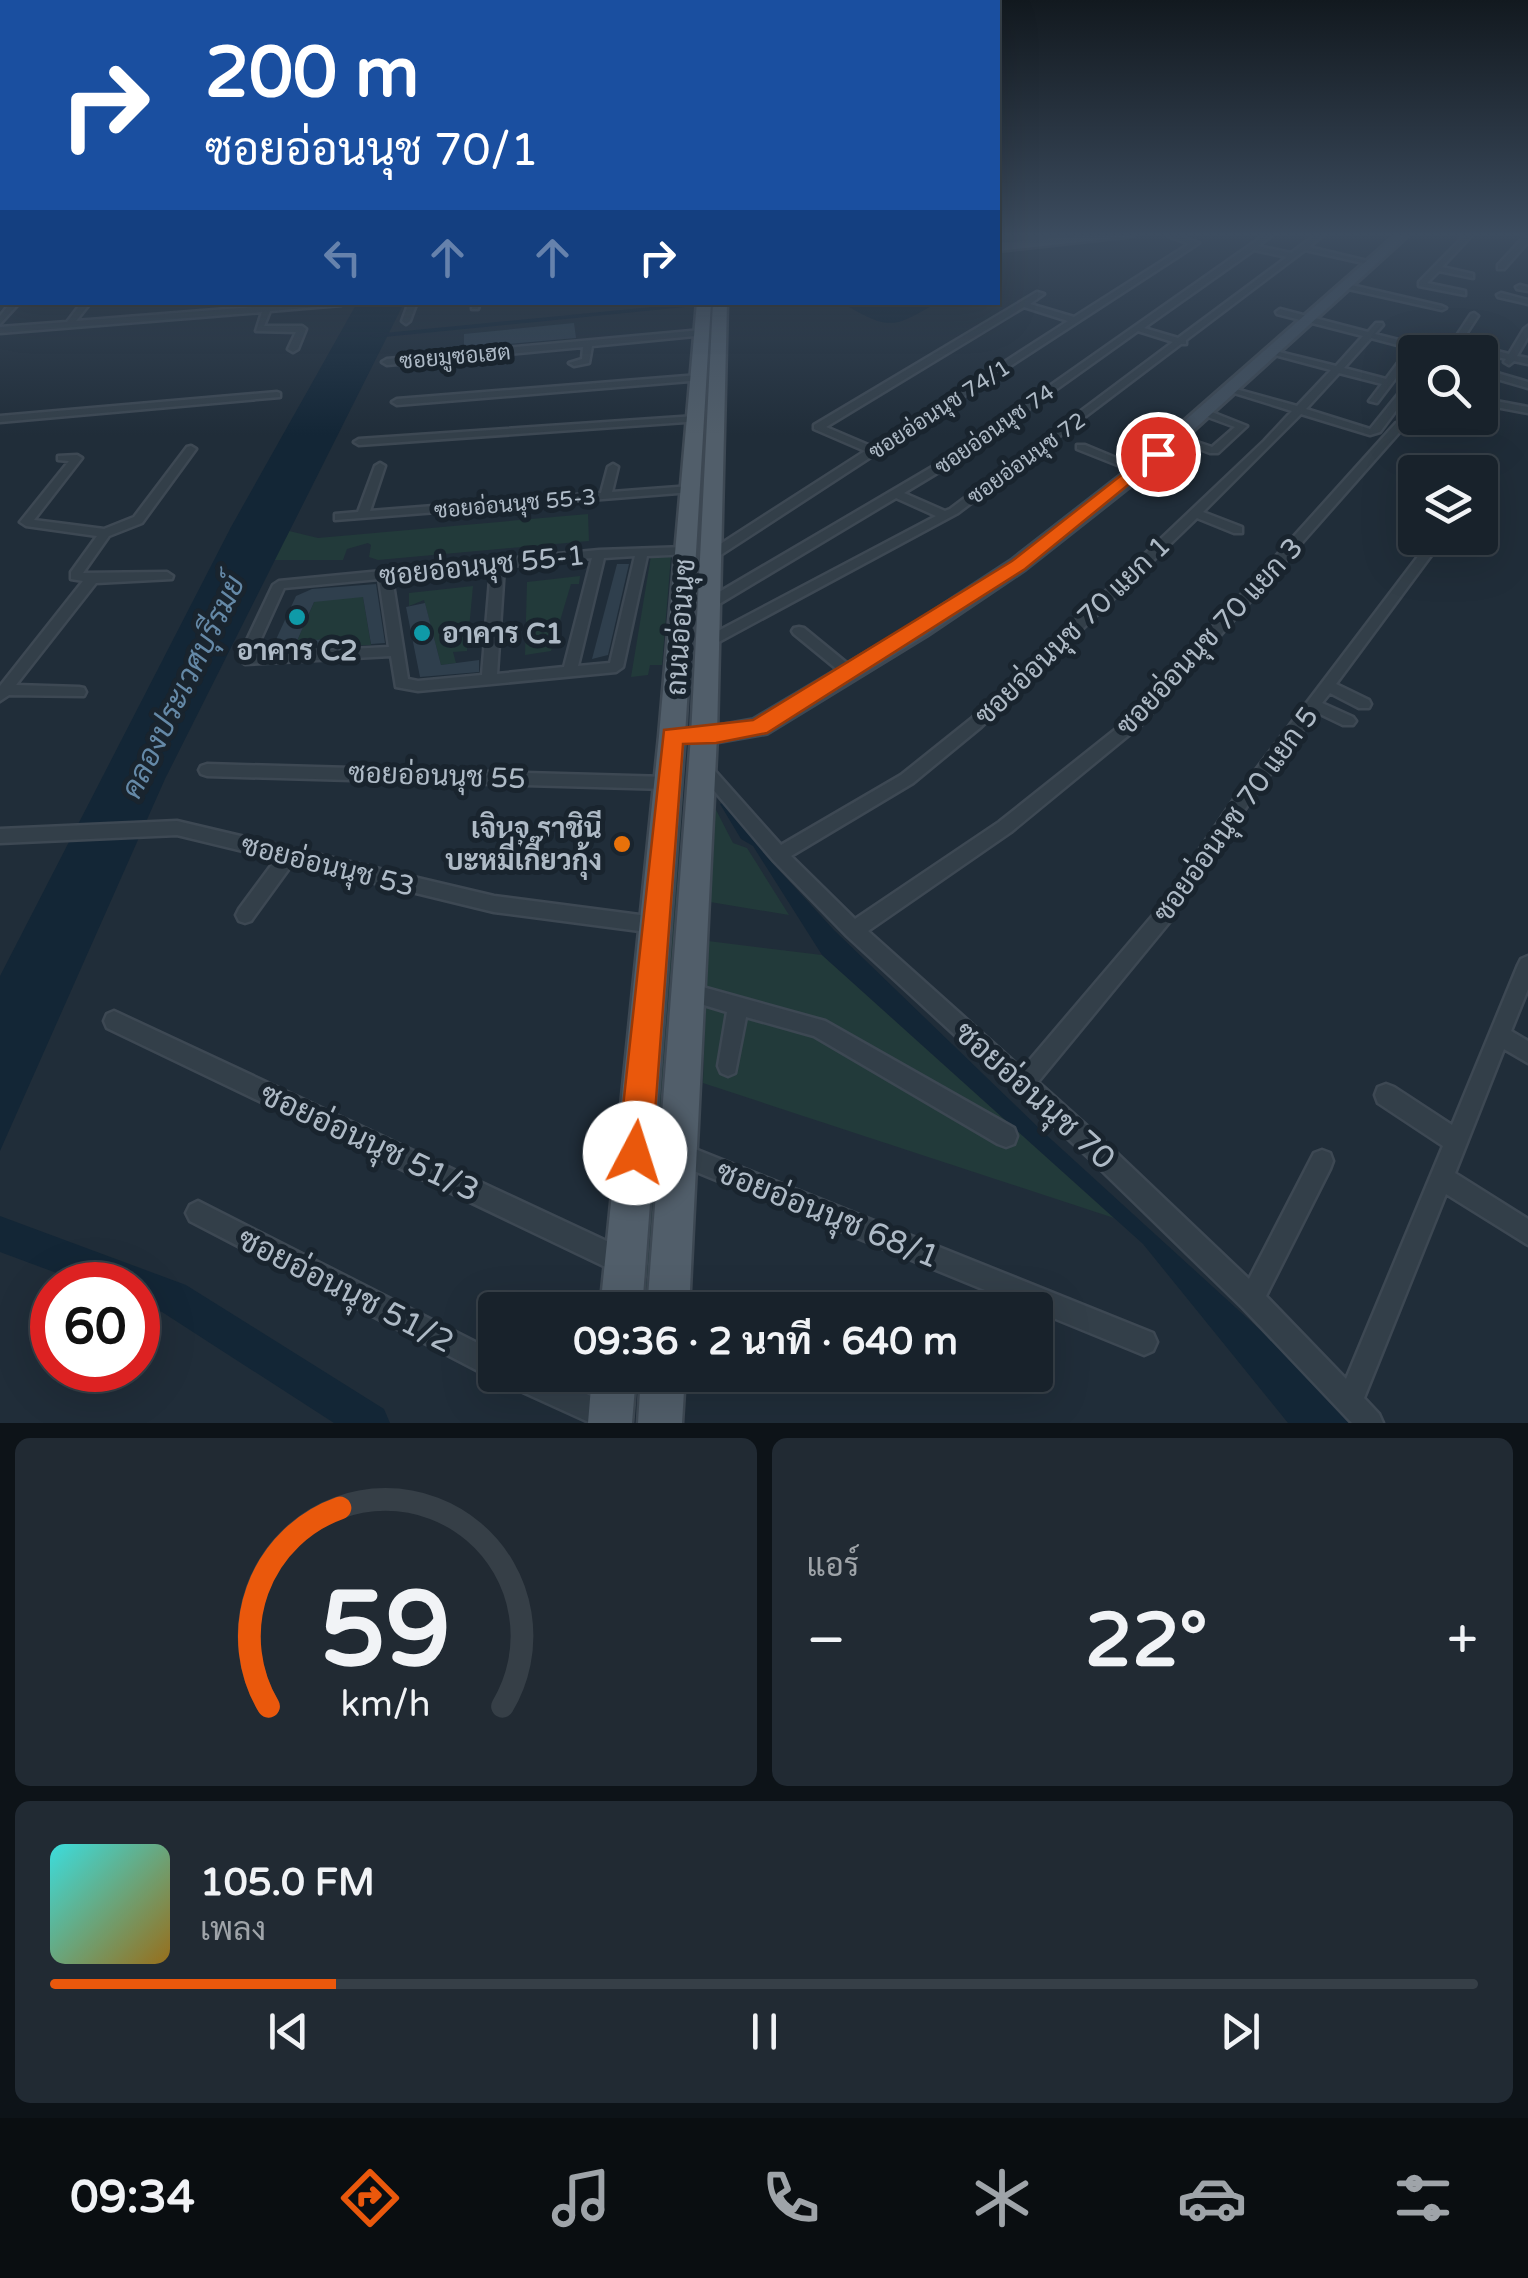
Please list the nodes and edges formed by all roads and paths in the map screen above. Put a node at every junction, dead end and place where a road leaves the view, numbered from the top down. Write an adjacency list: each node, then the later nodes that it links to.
1 (1025, 302): 7 (street)
2 (1102, 302): 18 (street, ซอยอ่อนนุช 74/1)
3 (1173, 302): 22 (street, ซอยอ่อนนุช 74)
4 (1234, 302): 29 (street, ซอยอ่อนนุช 72)
5 (1329, 302): 19 (street)
6 (1419, 302): 12 (street)
7 (1022, 304): 18 (street); 73 (street)
8 (86, 305): 21 (street)
9 (230, 305): 14 (street)
10 (326, 305): 13 (street)
11 (412, 305): 20 (street)
12 (1442, 308)
13 (267, 309): 14 (street); 31 (street)
14 (226, 312): 21 (street)
15 (1280, 312): 19 (street)
16 (710, 313): 28 (street, ซอยมูซอเฮต); 46 (main road, ถนนอ่อนนุช); 90 (main road, ถนนอ่อนนุช)
17 (1474, 316): 26 (street)
18 (1074, 320): 73 (street, ซอยอ่อนนุช 74/1)
19 (1309, 320): 25 (street); 33 (street)
20 (406, 321)
21 (70, 324): 24 (street)
22 (1136, 328): 29 (street); 79 (street, ซอยอ่อนนุช 74)
23 (1528, 328): 37 (street)
24 (0, 330)
25 (1374, 330): 43 (street, ซอยอ่อนนุช 70 แยก 1); 48 (street)
26 (1462, 335)
27 (450, 342): 36 (street)
28 (600, 342): 30 (street, ซอยมูซอเฮต); 34 (street)
29 (1183, 342): 67 (street, ซอยอ่อนนุช 72)
30 (588, 344): 32 (street, ซอยมูซอเฮต); 41 (street)
31 (293, 349)
32 (505, 352): 36 (street, ซอยมูซอเฮต); 42 (street)
33 (1274, 352): 43 (street); 51 (street)
34 (606, 354)
35 (1498, 355): 37 (street)
36 (452, 356): 38 (street, ซอยมูซอเฮต)
37 (1512, 357): 40 (street); 44 (street)
38 (431, 358): 39 (street, ซอยมูซอเฮต); 45 (street)
39 (387, 362)
40 (1528, 362)
41 (574, 363)
42 (501, 367)
43 (1338, 370): 48 (street); 61 (street, ซอยอ่อนนุช 70 แยก 1)
44 (1504, 370)
45 (428, 371)
46 (699, 378): 52 (street); 65 (main road, ถนนอ่อนนุช)
47 (1498, 378): 50 (street)
48 (1389, 383): 57 (street)
49 (507, 387): 52 (street)
50 (1524, 387): 60 (street)
51 (1230, 389): 61 (street); 63 (street)
52 (537, 391): 56 (street)
53 (276, 395): 55 (street)
54 (1398, 401): 61 (street)
55 (204, 402): 58 (street); 64 (street)
56 (397, 402)
57 (1374, 402)
58 (253, 403)
59 (1498, 405): 60 (street)
60 (1510, 408): 62 (street)
61 (1299, 410): 81 (street, ซอยอ่อนนุช 70 แยก 1)
62 (1528, 410)
63 (1204, 412): 69 (street); 69 (street)
64 (0, 419)
65 (696, 419): 70 (street); 78 (main road, ถนนอ่อนนุช)
66 (1048, 421): 67 (street)
67 (1068, 428): 84 (street, ซอยอ่อนนุช 72)
68 (1398, 428): 118 (street, ซอยอ่อนนุช 70 แยก 3)
69 (1176, 438): 77 (street)
70 (359, 442)
71 (1081, 446): 77 (street)
72 (191, 448): 86 (street)
73 (874, 451): 90 (street, ซอยอ่อนนุช 74/1)
74 (62, 458): 86 (street)
75 (380, 466): 82 (street)
76 (613, 468): 80 (street)
77 (1139, 470): 101 (street)
78 (691, 489): 80 (street, ซอยอ่อนนุช 55-3); 87 (main road, ถนนอ่อนนุช)
79 (898, 494): 84 (street); 96 (street, ซอยอ่อนนุช 74)
80 (606, 496): 82 (street, ซอยอ่อนนุช 55-3)
81 (1194, 512): 85 (street); 114 (street, ซอยอ่อนนุช 70 แยก 1)
82 (362, 515): 83 (street, ซอยอ่อนนุช 55-3)
83 (339, 516)
84 (945, 516): 98 (street, ซอยอ่อนนุช 72)
85 (1238, 530)
86 (104, 533): 95 (street)
87 (686, 551): 88 (street, ซอยอ่อนนุช 55-1); 109 (main road, ถนนอ่อนนุช)
88 (642, 552): 89 (street, ซอยอ่อนนุช 55-1); 100 (street)
89 (599, 554): 92 (street, ซอยอ่อนนุช 55-1); 100 (street)
90 (712, 555): 96 (main road, ถนนอ่อนนุช)
91 (1425, 555): 103 (street, ซอยอ่อนนุช 70 แยก 5)
92 (498, 564): 93 (street, ซอยอ่อนนุช 55-1); 102 (street)
93 (385, 574): 99 (street); 99 (street, ซอยอ่อนนุช 55-1)
94 (167, 576): 95 (street)
95 (92, 579): 105 (street)
96 (709, 604): 98 (main road, ถนนอ่อนนุช)
97 (799, 631): 101 (street)
98 (708, 642): 110 (main road, ถนนอ่อนนุช)
99 (397, 652): 102 (street)
100 (570, 670): 102 (street)
101 (849, 672): 110 (street)
102 (489, 678)
103 (1327, 686): 106 (street); 107 (street, ซอยอ่อนนุช 70 แยก 5)
104 (79, 692): 105 (street)
105 (2, 693)
106 (1364, 704)
107 (1313, 705): 108 (street); 126 (street, ซอยอ่อนนุช 70 แยก 5)
108 (1348, 722)
109 (672, 736): 110 (main road); 112 (main road, ถนนอ่อนนุช)
110 (703, 751): 114 (street, ซอยอ่อนนุช 70); 120 (main road, ถนนอ่อนนุช)
111 (207, 770): 112 (street, ซอยอ่อนนุช 55)
112 (668, 783): 117 (main road, ถนนอ่อนนุช)
113 (0, 836): 115 (street, ซอยอ่อนนุช 53)
114 (779, 855): 118 (street, ซอยอ่อนนุช 70)
115 (290, 856): 116 (street); 117 (street, ซอยอ่อนนุช 53)
116 (245, 915)
117 (655, 925): 135 (main road, ถนนอ่อนนุช)
118 (854, 930): 126 (street, ซอยอ่อนนุช 70)
119 (1528, 966): 123 (street)
120 (688, 992): 121 (street); 130 (main road, ถนนอ่อนนุช)
121 (738, 1006): 125 (street); 128 (street)
122 (114, 1021): 135 (street, ซอยอ่อนนุช 51/3)
123 (1498, 1034): 124 (street); 129 (street)
124 (1528, 1053)
125 (728, 1066)
126 (1024, 1083): 138 (street, ซอยอ่อนนุช 70)
127 (1386, 1096): 129 (street)
128 (1006, 1136)
129 (1457, 1142): 132 (street)
130 (678, 1153): 137 (main road, ถนนอ่อนนุช); 139 (street, ซอยอ่อนนุช 68/1)
131 (1322, 1161): 138 (street)
132 (1444, 1179): 134 (street); 143 (street)
133 (198, 1213): 140 (street, ซอยอ่อนนุช 51/2)
134 (1528, 1234)
135 (625, 1263): 136 (main road, ถนนอ่อนนุช)
136 (622, 1292)
137 (669, 1292)
138 (1252, 1299): 143 (street, ซอยอ่อนนุช 70)
139 (1144, 1342)
140 (478, 1357)
141 (549, 1392): 144 (street)
142 (662, 1392): 145 (main road)
143 (1350, 1401): 146 (street, ซอยอ่อนนุช 70)
144 (611, 1405)
145 (660, 1423)
146 (1370, 1423)

